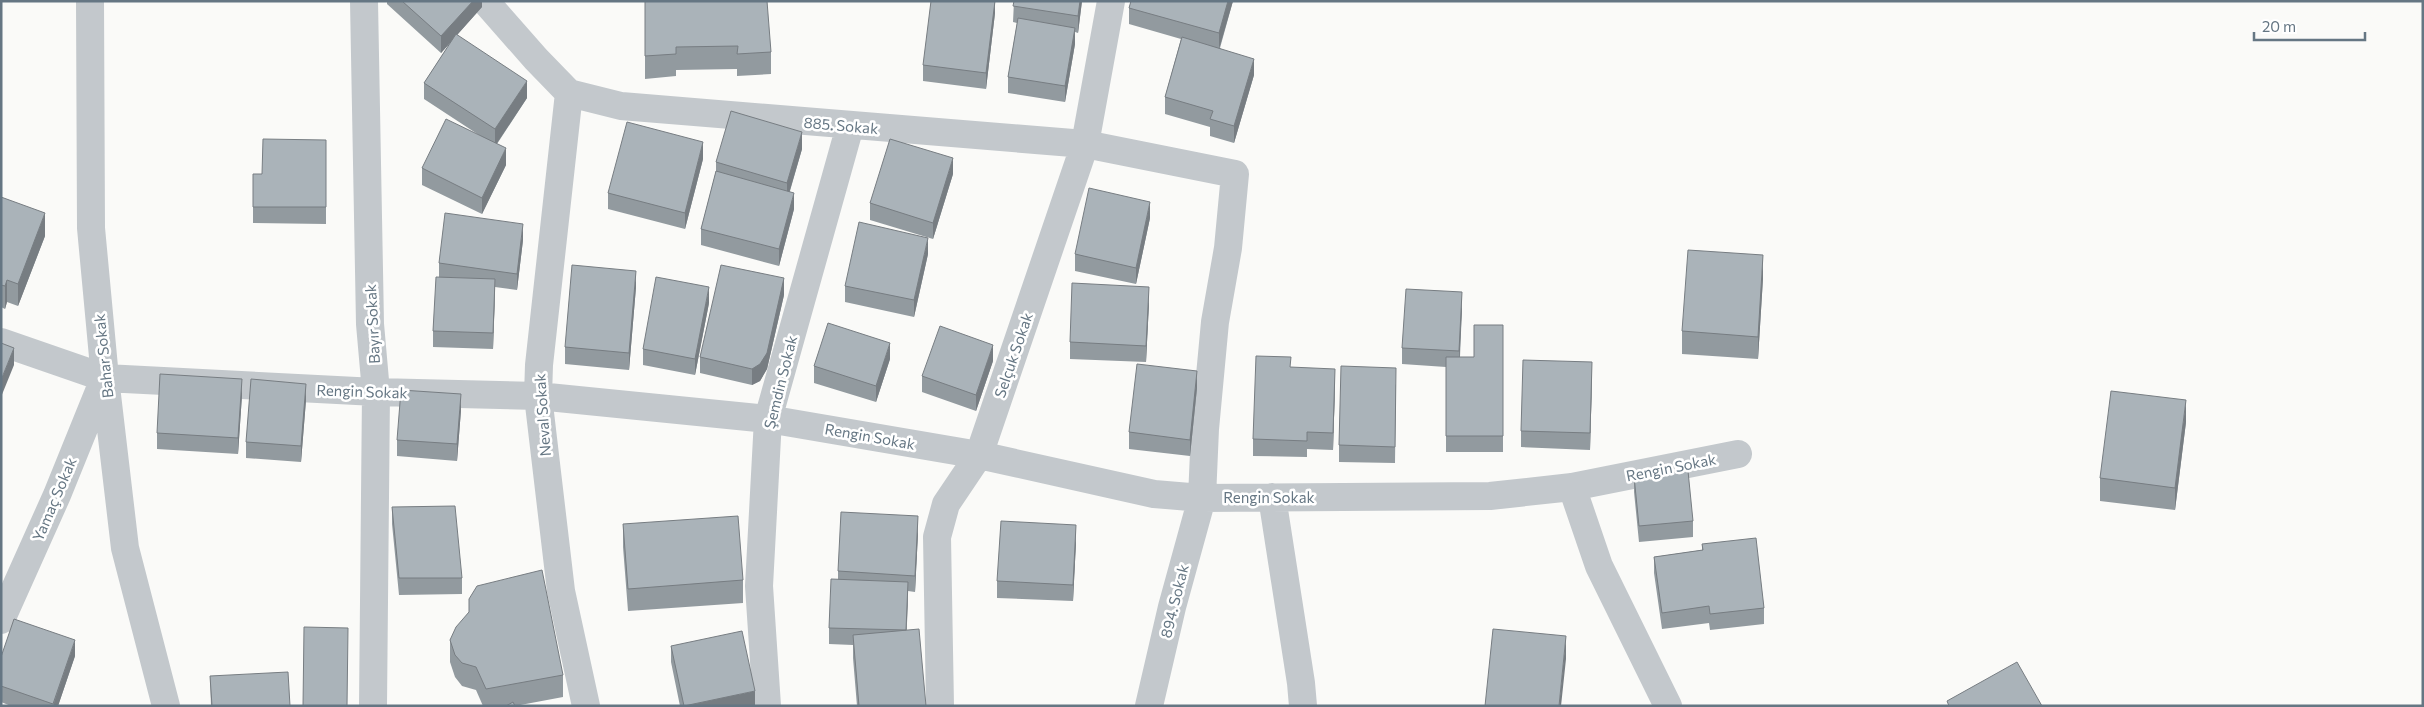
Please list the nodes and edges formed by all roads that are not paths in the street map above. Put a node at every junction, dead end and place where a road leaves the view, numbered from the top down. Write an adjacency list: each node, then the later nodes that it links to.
1 (90, 1): 10 (street, Bahar Sokak)
2 (364, 1): 11 (street, Bayır Sokak)
3 (486, 1): 5 (street)
4 (1111, 1): 7 (street, Selçuk Sokak)
5 (569, 93): 6 (street, 885. Sokak); 12 (street, Neval Sokak)
6 (850, 126): 7 (street, 885. Sokak); 13 (street, Şemdin Sokak)
7 (1085, 144): 8 (street, 885. Sokak); 15 (street, Selçuk Sokak)
8 (1235, 174): 18 (street, 894. Sokak)
9 (1, 342): 10 (street, Rengin Sokak)
10 (104, 378): 11 (street, Rengin Sokak); 19 (street, Yamaç Sokak); 20 (street, Bahar Sokak)
11 (376, 392): 12 (street, Rengin Sokak); 21 (street, Bayır Sokak)
12 (538, 396): 13 (street, Rengin Sokak); 22 (street, Neval Sokak)
13 (768, 419): 15 (street, Rengin Sokak); 23 (street, Şemdin Sokak)
14 (1738, 454): 16 (street, Rengin Sokak)
15 (979, 455): 18 (street, Rengin Sokak); 24 (street, Selçuk Sokak)
16 (1572, 488): 17 (street, Rengin Sokak); 27 (street)
17 (1272, 497): 18 (street, Rengin Sokak); 26 (street)
18 (1202, 498): 25 (street, 894. Sokak)
19 (1, 620)
20 (162, 701)
21 (372, 706)
22 (586, 706)
23 (766, 706)
24 (940, 706)
25 (1149, 706)
26 (1303, 706)
27 (1668, 706)

